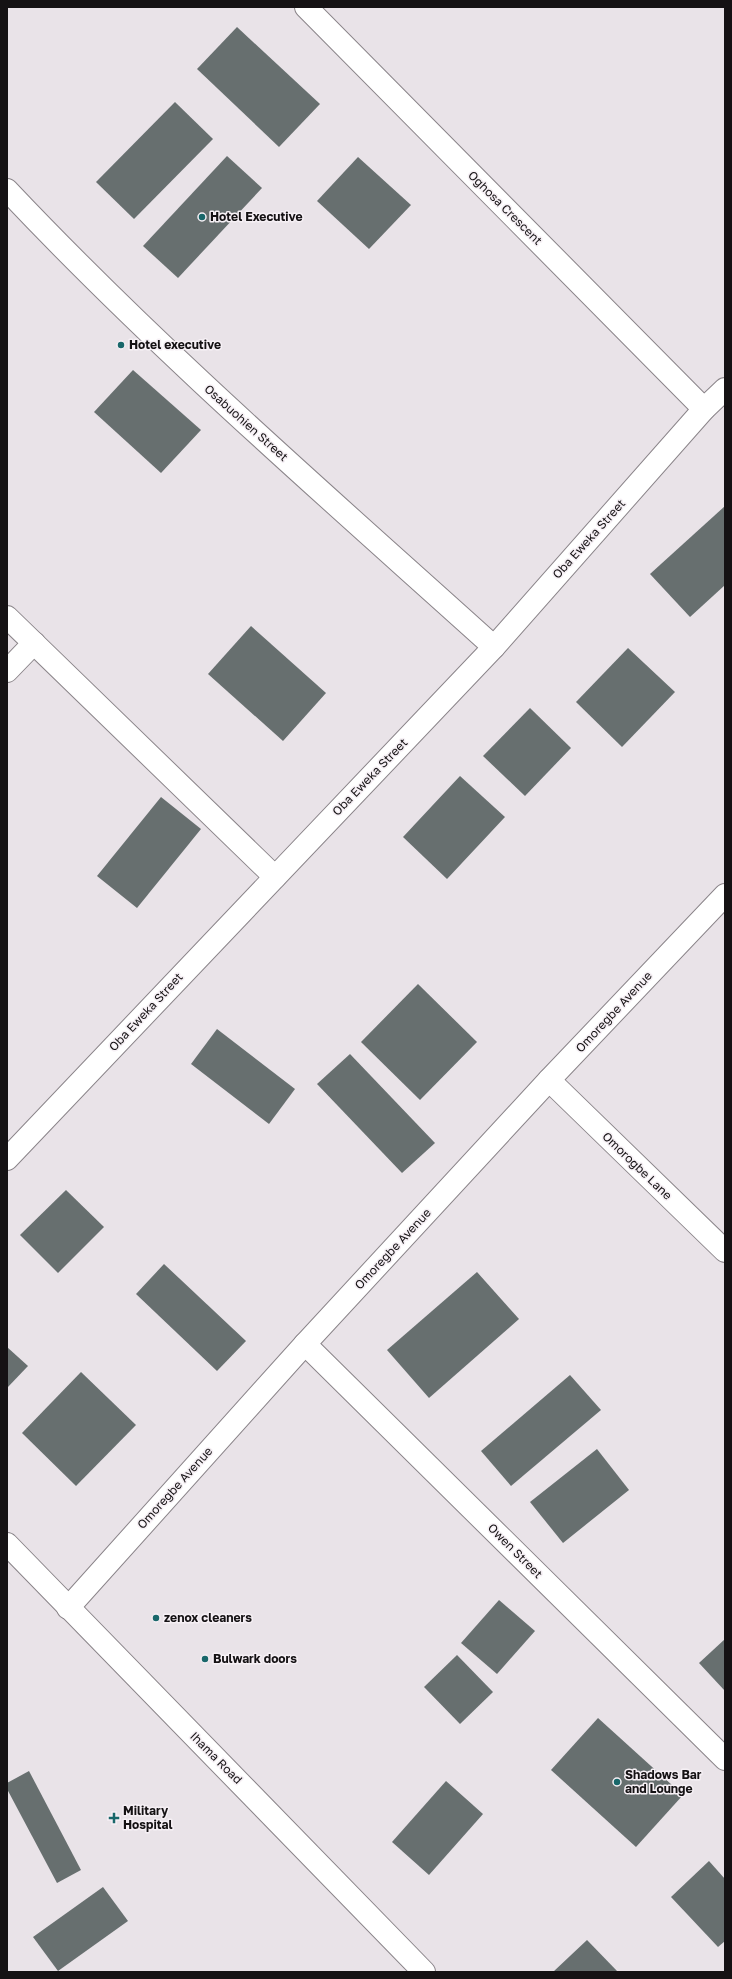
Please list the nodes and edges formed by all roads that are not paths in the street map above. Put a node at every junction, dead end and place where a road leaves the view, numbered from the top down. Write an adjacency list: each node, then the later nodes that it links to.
1 (306, 7): 4 (street, Oghosa Crescent)
2 (7, 190): 7 (street, Osabuohien Street)
3 (725, 389): 4 (street, Oba Eweka Street)
4 (704, 410): 7 (street, Oba Eweka Street)
5 (7, 617): 6 (street)
6 (34, 643): 8 (street); 9 (street)
7 (494, 647): 9 (street, Oba Eweka Street)
8 (7, 672)
9 (275, 877): 12 (street, Oba Eweka Street)
10 (725, 895): 11 (street, Omoregbe Avenue)
11 (549, 1080): 13 (street, Omorogbe Lane); 14 (street, Omoregbe Avenue)
12 (7, 1159)
13 (725, 1251)
14 (305, 1344): 16 (street, Omoregbe Avenue); 17 (street, Owen Street)
15 (7, 1544): 16 (street, Ihama Road)
16 (68, 1608): 18 (street, Ihama Road)
17 (725, 1759)
18 (424, 1972)

